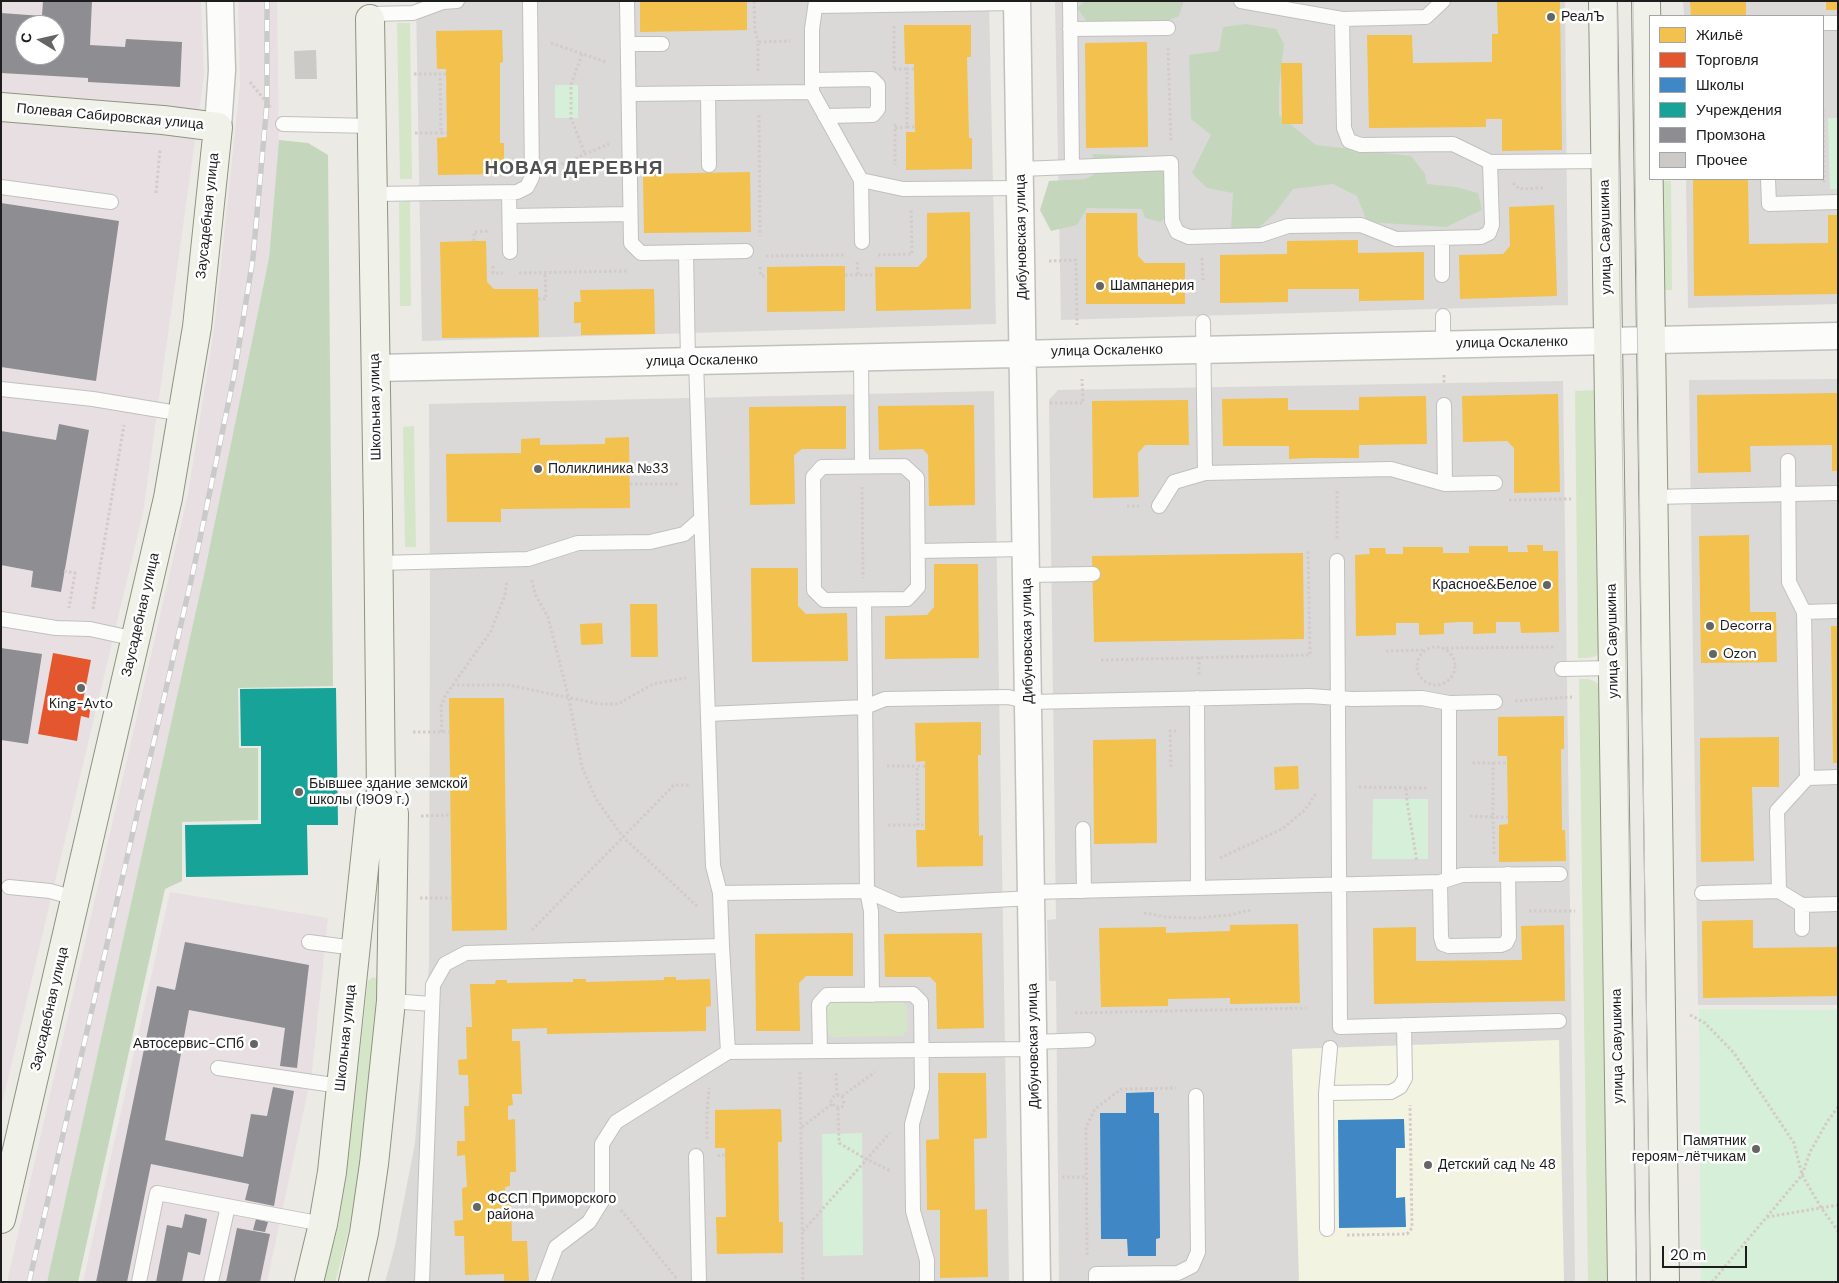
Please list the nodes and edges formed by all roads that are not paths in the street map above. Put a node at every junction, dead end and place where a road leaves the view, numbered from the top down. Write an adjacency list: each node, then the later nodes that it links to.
1 (220, 1): 27 (street, Заусадебная улица)
2 (457, 1): 12 (lane)
3 (530, 1): 36 (lane)
4 (627, 1): 18 (lane)
5 (1070, 1): 17 (lane)
6 (1241, 1): 13 (lane)
7 (1443, 1): 13 (lane)
8 (1602, 1): 28 (street, улица Савушкина)
9 (1646, 1): 51 (street)
10 (1017, 2): 11 (lane); 32 (street, Дибуновская улица)
11 (816, 4): 20 (lane)
12 (371, 17): 26 (street, Школьная улица)
13 (1342, 19): 29 (lane)
14 (1838, 22): 15 (lane)
15 (1824, 23)
16 (1168, 28): 17 (lane)
17 (1070, 29): 31 (lane)
18 (628, 44): 19 (lane); 22 (lane)
19 (662, 44)
20 (812, 86): 21 (lane); 24 (lane); 24 (lane)
21 (708, 93): 22 (lane); 30 (lane)
22 (629, 94): 40 (lane)
23 (1, 107): 27 (street, Полевая Сабировская улица)
24 (825, 116): 33 (lane)
25 (283, 124): 26 (lane)
26 (372, 126): 37 (street, Школьная улица)
27 (218, 127): 61 (street, Заусадебная улица)
28 (1604, 161): 29 (lane); 52 (street, улица Савушкина)
29 (1490, 162): 42 (lane)
30 (709, 165)
31 (1072, 167): 32 (lane); 42 (lane)
32 (1021, 178): 33 (lane); 55 (street, Дибуновская улица)
33 (862, 180): 43 (lane)
34 (1768, 180): 39 (lane)
35 (1, 187): 38 (lane)
36 (510, 192): 37 (lane); 41 (lane)
37 (373, 194): 58 (street, Школьная улица)
38 (111, 202)
39 (1831, 202)
40 (630, 214): 41 (lane); 46 (lane)
41 (510, 216): 45 (lane)
42 (1442, 238): 47 (lane)
43 (862, 242)
44 (746, 251): 46 (lane)
45 (510, 252)
46 (686, 252): 57 (lane)
47 (1442, 276)
48 (1443, 316): 53 (lane)
49 (1203, 322): 54 (lane)
50 (1838, 336): 51 (street, улица Оскаленко)
51 (1651, 340): 52 (street, улица Оскаленко); 69 (street)
52 (1608, 341): 53 (street, улица Оскаленко); 83 (street, улица Савушкина)
53 (1443, 345): 54 (street, улица Оскаленко)
54 (1204, 349): 55 (street, улица Оскаленко); 64 (lane)
55 (1024, 353): 56 (street, улица Оскаленко); 72 (street, Дибуновская улица)
56 (861, 358): 57 (street, улица Оскаленко); 63 (lane)
57 (692, 362): 58 (street, улица Оскаленко); 71 (lane)
58 (376, 368): 75 (street, Школьная улица)
59 (1, 388): 61 (lane)
60 (1444, 405): 66 (lane)
61 (183, 414): 82 (street, Заусадебная улица)
62 (1788, 461): 68 (lane)
63 (862, 466): 73 (lane); 78 (lane)
64 (1205, 473): 66 (lane); 70 (lane)
65 (1495, 483): 66 (lane)
66 (1445, 484)
67 (1838, 493): 68 (lane)
68 (1788, 494): 69 (lane); 80 (lane)
69 (1653, 497): 146 (street)
70 (1159, 506)
71 (701, 519): 75 (lane); 91 (lane)
72 (1026, 549): 73 (lane); 77 (street, Дибуновская улица)
73 (918, 551): 78 (lane)
74 (1337, 561): 86 (lane)
75 (379, 563): 94 (street, Школьная улица)
76 (1093, 574): 77 (lane)
77 (1027, 575): 87 (street, Дибуновская улица)
78 (864, 600): 90 (lane)
79 (1838, 611): 80 (lane)
80 (1804, 612): 92 (lane)
81 (1, 619): 82 (lane)
82 (136, 639): 108 (street, Заусадебная улица)
83 (1613, 668): 84 (lane); 145 (street, улица Савушкина)
84 (1562, 670)
85 (1197, 698): 86 (lane); 87 (lane); 101 (lane)
86 (1338, 698): 89 (lane); 99 (lane)
87 (1029, 702): 90 (lane); 107 (street, Дибуновская улица)
88 (1495, 702): 89 (lane)
89 (1449, 703): 98 (lane)
90 (865, 707): 91 (lane); 102 (lane)
91 (708, 714): 105 (lane)
92 (1807, 778): 93 (lane); 104 (lane)
93 (1838, 778)
94 (381, 795): 114 (street, Школьная улица); 116 (street)
95 (1083, 829): 103 (lane)
96 (1501, 874): 97 (lane); 98 (lane); 98 (lane)
97 (1560, 874)
98 (1444, 881): 99 (lane)
99 (1339, 885): 101 (lane); 119 (lane)
100 (9, 887): 108 (lane)
101 (1198, 888): 103 (lane)
102 (867, 891): 105 (lane); 107 (lane); 115 (lane)
103 (1084, 891): 107 (lane)
104 (1779, 892): 106 (lane); 109 (lane)
105 (720, 893): 113 (lane)
106 (1702, 893)
107 (1032, 895): 121 (street, Дибуновская улица)
108 (75, 898): 132 (street, Заусадебная улица)
109 (1802, 904): 110 (lane); 111 (lane)
110 (1838, 904)
111 (1802, 929)
112 (309, 942): 114 (lane)
113 (722, 946): 117 (lane); 125 (lane)
114 (355, 948): 127 (street, Школьная улица)
115 (872, 995): 123 (lane); 124 (lane)
116 (391, 1001): 117 (lane); 139 (street)
117 (432, 1004): 140 (lane)
118 (1559, 1021): 119 (lane)
119 (1404, 1025): 128 (lane)
120 (1088, 1040): 121 (lane)
121 (1034, 1045): 123 (lane); 144 (street, Дибуновская улица)
122 (1330, 1048): 128 (lane)
123 (922, 1050): 124 (lane); 143 (lane)
124 (820, 1051): 125 (lane)
125 (728, 1052): 141 (lane)
126 (218, 1068): 127 (lane)
127 (340, 1086): 133 (street, Школьная улица)
128 (1326, 1093): 134 (lane)
129 (1196, 1096): 135 (lane)
130 (702, 1151): 142 (lane)
131 (228, 1206): 133 (lane); 136 (lane); 137 (lane)
132 (1, 1219)
133 (323, 1224): 138 (street, Школьная улица)
134 (1327, 1229)
135 (1096, 1278)
136 (139, 1282)
137 (211, 1282)
138 (309, 1282)
139 (352, 1282)
140 (422, 1282)
141 (542, 1282)
142 (699, 1282)
143 (927, 1282)
144 (1036, 1282)
145 (1622, 1282)
146 (1665, 1282)

